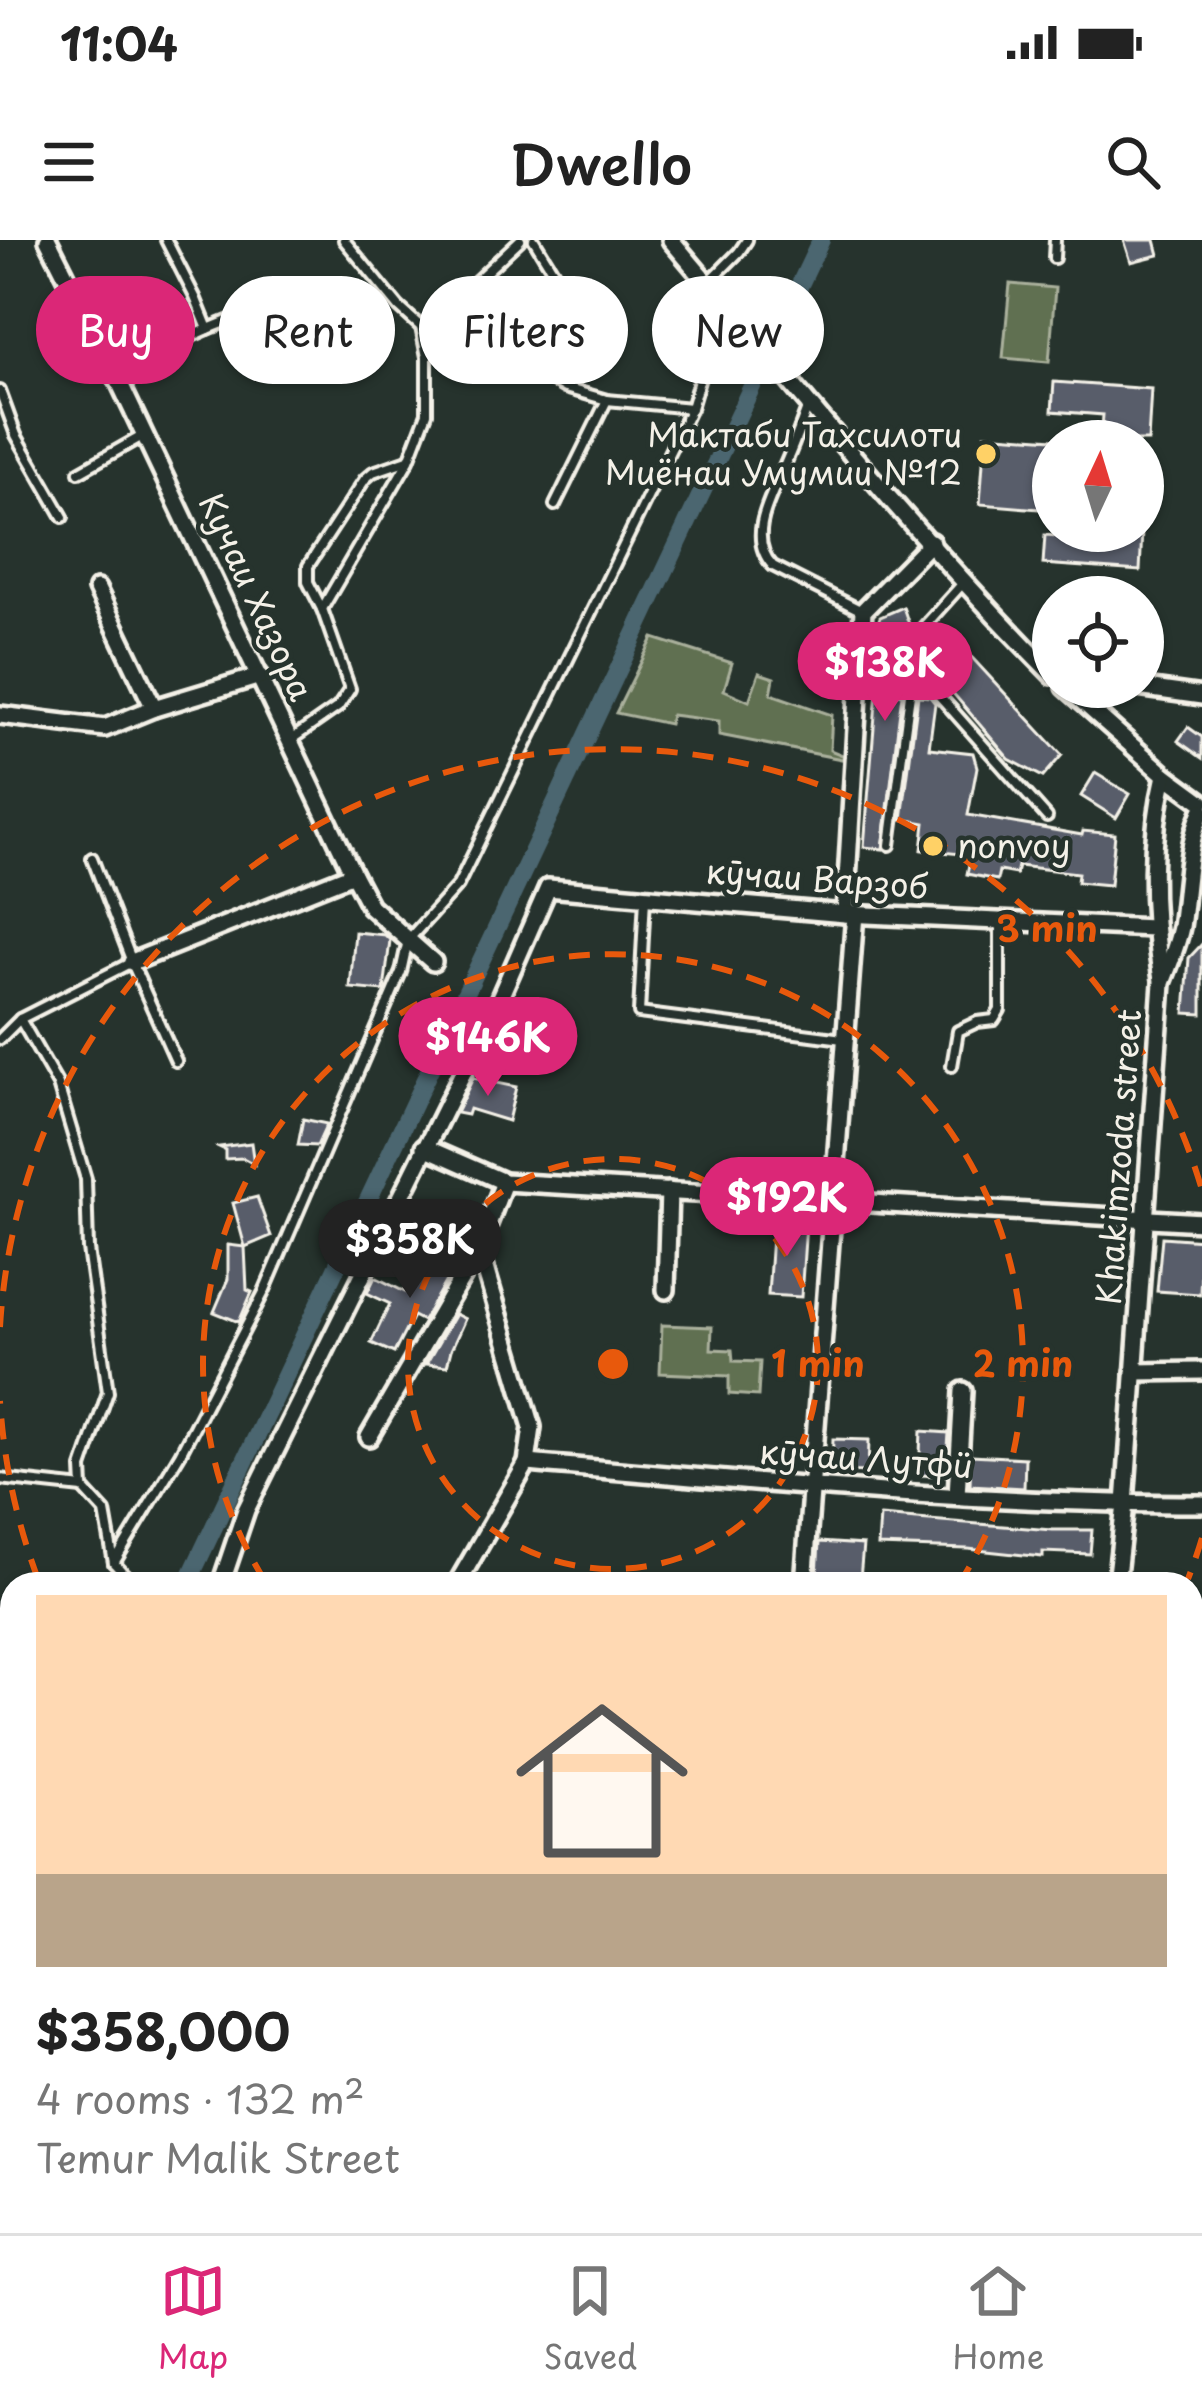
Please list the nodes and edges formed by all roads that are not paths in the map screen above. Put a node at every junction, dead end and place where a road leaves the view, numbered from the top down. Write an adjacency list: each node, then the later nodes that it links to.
1 (48, 240): 10 (street, Кучаи Хазора)
2 (166, 240): 17 (lane)
3 (344, 240): 16 (lane)
4 (520, 240): 11 (lane)
5 (534, 240): 12 (lane)
6 (671, 240): 13 (street)
7 (748, 240): 14 (lane)
8 (1055, 240): 9 (lane)
9 (1054, 258)
10 (66, 276)
11 (481, 276)
12 (556, 276)
13 (701, 276)
14 (716, 276)
15 (219, 325): 17 (lane)
16 (419, 325)
17 (208, 329): 18 (lane)
18 (195, 335)
19 (120, 384): 28 (street, Кучаи Хазора)
20 (427, 384): 29 (lane)
21 (559, 384): 25 (lane)
22 (698, 384): 27 (lane)
23 (793, 384): 26 (street)
24 (0, 392): 32 (lane)
25 (607, 400): 27 (lane); 31 (lane)
26 (809, 404): 33 (street); 37 (lane)
27 (691, 409): 57 (lane)
28 (145, 435): 30 (lane); 40 (street, Кучаи Хазора)
29 (410, 460): 36 (lane); 36 (lane)
30 (79, 472)
31 (555, 505)
32 (62, 517)
33 (931, 542): 34 (street); 37 (street)
34 (965, 580): 38 (street); 39 (lane)
35 (97, 589): 43 (street)
36 (322, 609): 46 (lane)
37 (863, 611): 54 (street)
38 (1032, 652)
39 (912, 665): 49 (lane); 50 (lane)
40 (260, 676): 43 (street); 46 (street, Кучаи Хазора)
41 (1164, 691): 42 (street)
42 (1202, 696)
43 (154, 708): 45 (street)
44 (1090, 708): 47 (street)
45 (0, 716)
46 (290, 740): 52 (street, Кучаи Хазора)
47 (1165, 775): 48 (street); 56 (street)
48 (1202, 806): 60 (street, Khakimzoda street)
49 (1047, 817)
50 (890, 844)
51 (92, 858): 58 (lane)
52 (353, 874): 57 (street, Кучаи Хазора); 58 (street)
53 (645, 896): 54 (street, кӯчаи Варзоб); 63 (lane); 66 (street, кӯчаи Варзоб)
54 (850, 914): 55 (street, кӯчаи Варзоб); 63 (street)
55 (1000, 922): 56 (street, кӯчаи Варзоб); 65 (lane)
56 (1153, 928): 60 (street)
57 (408, 940): 59 (street, Кучаи Хазора); 85 (lane)
58 (132, 962): 61 (lane); 64 (lane)
59 (433, 962)
60 (1162, 983): 70 (street, Khakimzoda street)
61 (20, 1019): 62 (lane); 81 (lane)
62 (0, 1039)
63 (844, 1040): 69 (street)
64 (176, 1061)
65 (952, 1066)
66 (424, 1147): 67 (street); 87 (street)
67 (504, 1182): 68 (street); 72 (street)
68 (669, 1191): 69 (street); 73 (street)
69 (832, 1201): 70 (street); 80 (street)
70 (1144, 1218): 71 (street); 75 (street, Khakimzoda street)
71 (1202, 1222)
72 (478, 1248): 77 (street); 78 (street)
73 (666, 1290)
74 (1202, 1371): 75 (street)
75 (1134, 1372): 83 (street, Khakimzoda street)
76 (963, 1391): 82 (street)
77 (369, 1437)
78 (527, 1463): 80 (street, кӯчаи Лутфӣ); 88 (street)
79 (0, 1479): 81 (lane)
80 (813, 1487): 82 (street, кӯчаи Лутфӣ); 89 (street)
81 (83, 1488): 85 (lane)
82 (957, 1495): 83 (street, кӯчаи Лутфӣ)
83 (1125, 1504): 84 (street, кӯчаи Лутфӣ); 90 (street, Khakimzoda street)
84 (1202, 1504)
85 (114, 1563): 86 (lane)
86 (123, 1572)
87 (225, 1572)
88 (464, 1572)
89 (805, 1572)
90 (1117, 1572)

